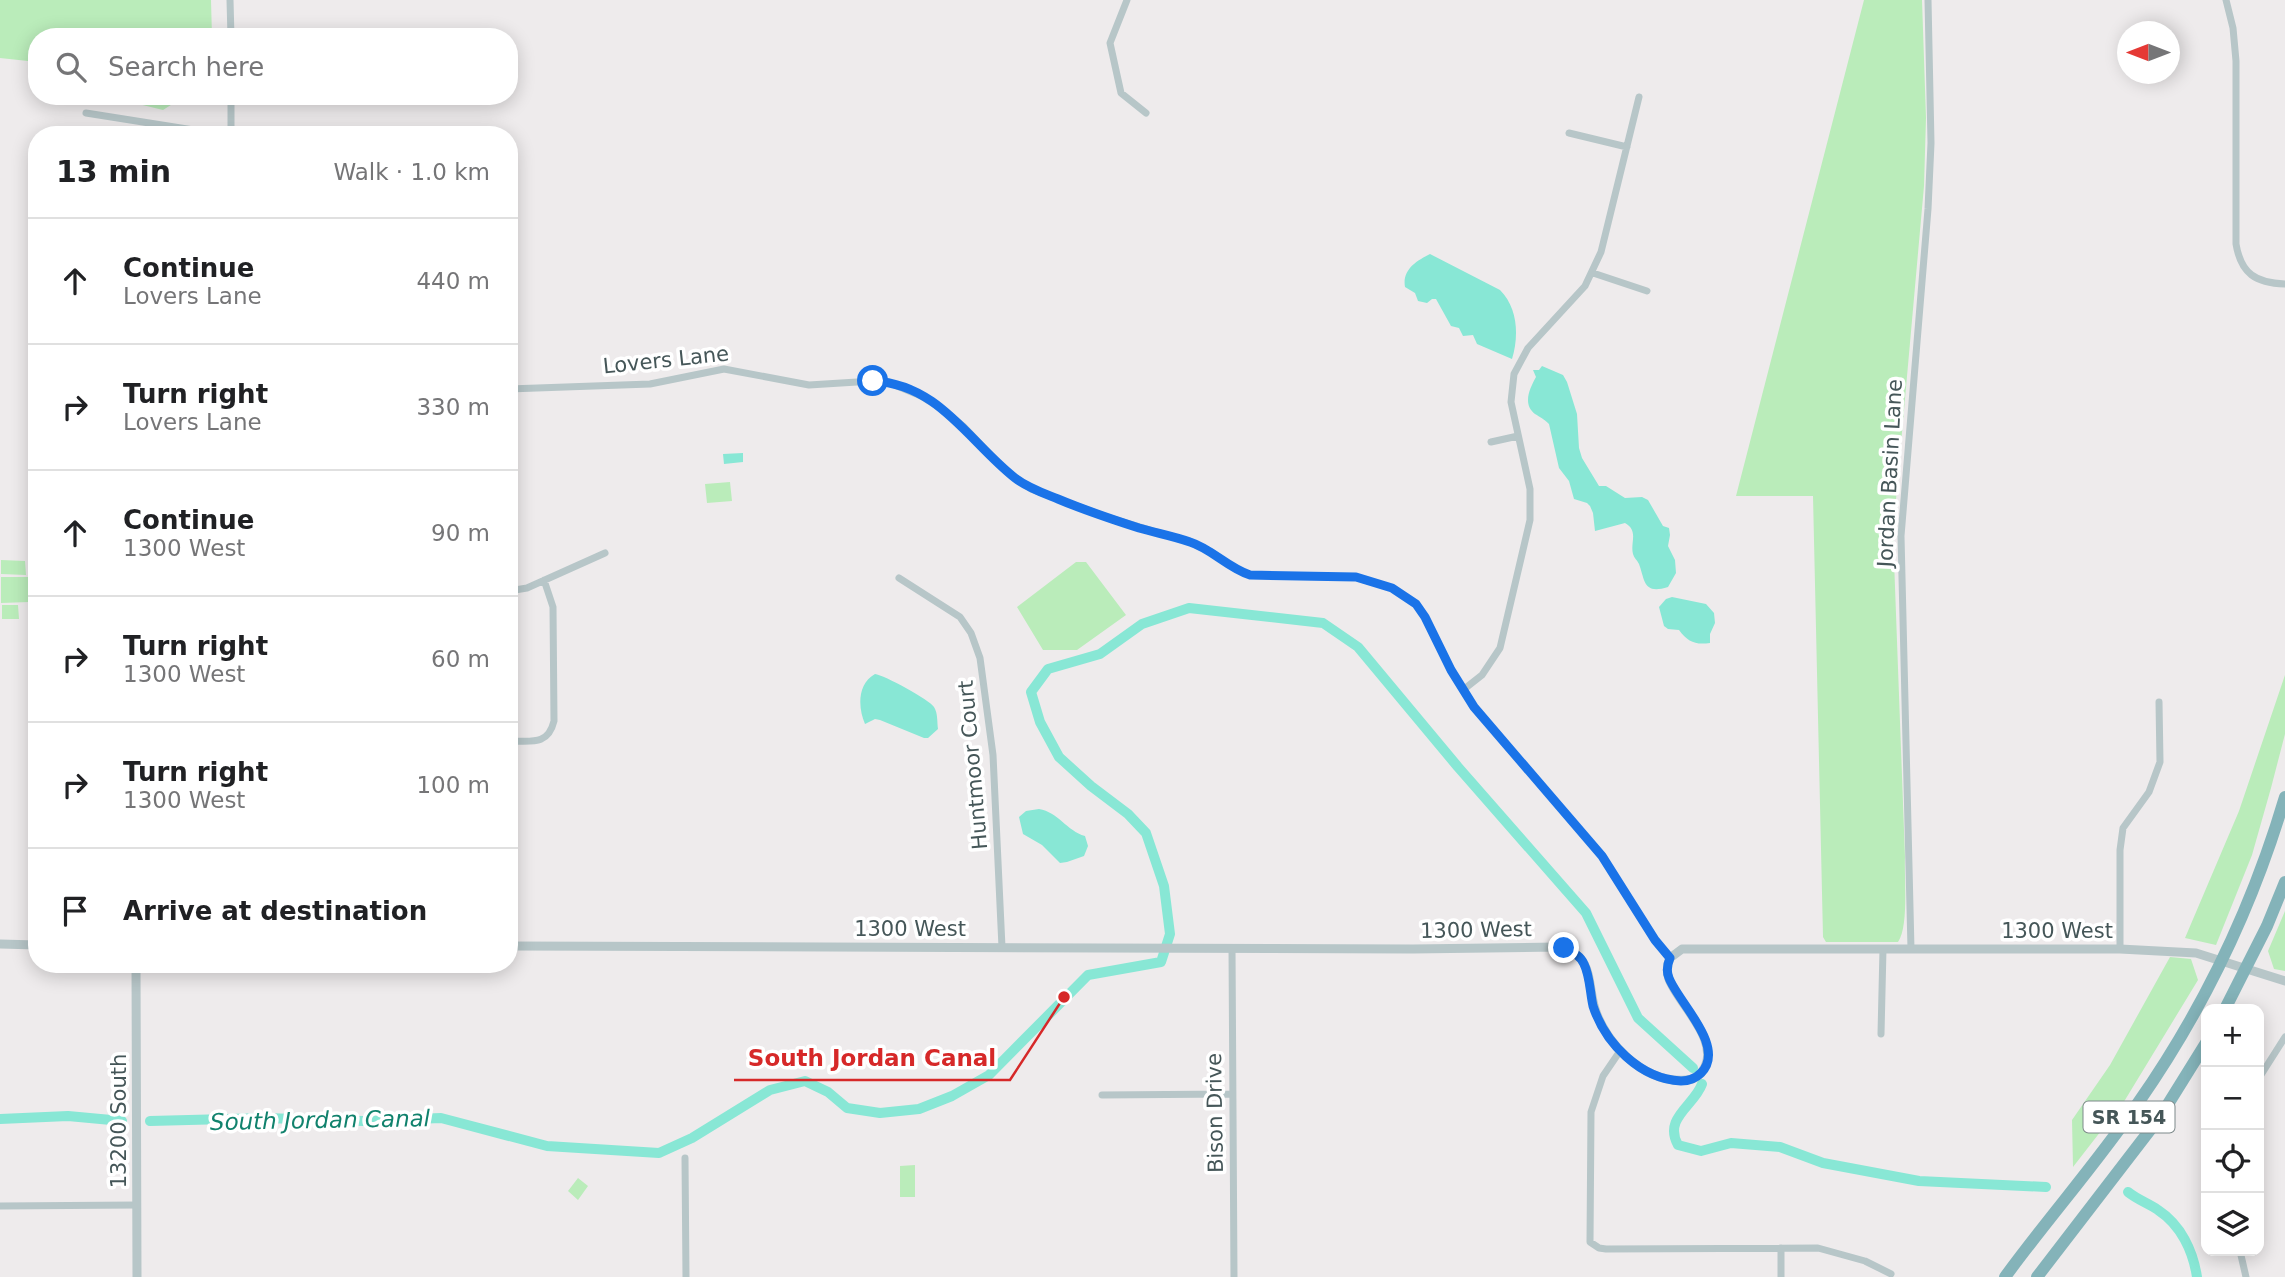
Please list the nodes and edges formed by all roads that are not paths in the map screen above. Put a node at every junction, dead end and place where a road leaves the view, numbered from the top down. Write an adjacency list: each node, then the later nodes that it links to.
1 (230, 0): 5 (street)
2 (1127, 0): 9 (street)
3 (1928, 0): 35 (street, Jordan Basin Lane)
4 (2226, 0): 15 (street)
5 (231, 28)
6 (1639, 97): 13 (street)
7 (231, 105): 11 (street)
8 (86, 113): 10 (street)
9 (1146, 113)
10 (168, 126)
11 (232, 126)
12 (1569, 133): 13 (street)
13 (1627, 147): 14 (street)
14 (1594, 273): 16 (street); 18 (street)
15 (2285, 284)
16 (1647, 291)
17 (518, 389): 24 (street, Lovers Lane)
18 (1518, 436): 19 (street); 24 (street)
19 (1491, 442)
20 (605, 553): 22 (street)
21 (899, 578): 32 (street, Huntmoor Court)
22 (544, 580): 23 (street); 26 (street)
23 (518, 590)
24 (1463, 690): 37 (street, Lovers Lane)
25 (2159, 702): 36 (street)
26 (518, 741)
27 (2285, 797): 51 (highway, SR 154)
28 (2285, 882): 40 (highway)
29 (0, 944): 30 (street)
30 (28, 944)
31 (518, 946): 32 (street, 1300 West)
32 (1002, 947): 33 (street, 1300 West)
33 (1232, 948): 43 (street, 1300 West); 46 (street, Bison Drive)
34 (1883, 949): 35 (street, 1300 West); 37 (street, 1300 West); 41 (street)
35 (1912, 949): 36 (street, 1300 West)
36 (2120, 949): 39 (street, 1300 West)
37 (1670, 958): 43 (street, 1300 West)
38 (136, 973): 49 (street, 13200 South)
39 (2285, 981)
40 (2228, 1004)
41 (1881, 1034)
42 (2285, 1037): 45 (street)
43 (1620, 1051): 52 (street)
44 (2201, 1051): 61 (highway, SR 154)
45 (2264, 1070)
46 (1231, 1094): 47 (street); 57 (street, Bison Drive)
47 (1102, 1096)
48 (685, 1158): 56 (street)
49 (137, 1205): 50 (street); 55 (street, 13200 South)
50 (0, 1206)
51 (2030, 1243): 59 (highway); 60 (highway, SR 154)
52 (1781, 1248): 54 (street); 58 (street)
53 (2241, 1256): 62 (street)
54 (1891, 1274)
55 (137, 1277)
56 (686, 1277)
57 (1234, 1277)
58 (1781, 1277)
59 (1998, 1277)
60 (2006, 1277)
61 (2037, 1277)
62 (2246, 1277)

